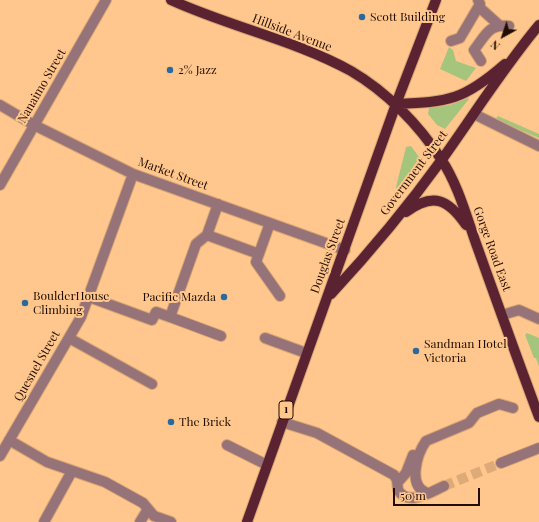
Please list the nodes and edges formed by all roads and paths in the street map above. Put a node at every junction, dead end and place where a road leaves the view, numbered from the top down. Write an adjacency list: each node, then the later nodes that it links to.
1 (106, 0): 12 (street, Nanaimo Street)
2 (171, 0): 9 (main road, Hillside Avenue)
3 (436, 0): 9 (main road, Douglas Street / 1)
4 (478, 4): 6 (street); 6 (street)
5 (539, 25): 7 (main road, Government Street)
6 (474, 50): 8 (street)
7 (513, 57): 9 (main road, Government Street); 11 (main road, Government Street)
8 (481, 61)
9 (396, 104): 14 (main road, Gorge Road East); 22 (main road, Douglas Street / 1)
10 (0, 105): 12 (street, Market Street)
11 (474, 114): 13 (street); 14 (main road, Government Street)
12 (34, 125): 15 (street, Market Street); 16 (street, Nanaimo Street)
13 (539, 146)
14 (442, 160): 18 (main road, Government Street); 20 (main road, Gorge Road East)
15 (133, 174): 17 (street, Market Street); 25 (street, Quesnel Street)
16 (0, 185)
17 (218, 204): 19 (street, Market Street); 21 (street)
18 (396, 219): 20 (main road); 26 (main road, Government Street)
19 (270, 223): 22 (street, Market Street); 23 (street)
20 (472, 234): 27 (main road, Gorge Road East)
21 (207, 235): 23 (street); 28 (street)
22 (345, 250): 26 (main road, Douglas Street / 1)
23 (259, 254): 24 (street)
24 (280, 296)
25 (88, 297): 28 (street); 31 (street, Quesnel Street)
26 (327, 298): 33 (main road, Douglas Street / 1)
27 (502, 315): 29 (street); 36 (main road, Gorge Road East)
28 (170, 317): 30 (street)
29 (539, 319)
30 (221, 336)
31 (69, 338): 34 (street); 39 (street, Quesnel Street)
32 (265, 338): 33 (street)
33 (306, 354): 37 (main road, Douglas Street / 1)
34 (152, 384)
35 (513, 408): 38 (street)
36 (539, 417)
37 (282, 422): 44 (main road, Douglas Street / 1); 46 (street)
38 (469, 423): 46 (street); 48 (street)
39 (9, 440): 42 (street, Quesnel Street); 45 (street)
40 (227, 445): 44 (street)
41 (539, 448): 43 (street)
42 (0, 456)
43 (501, 463)
44 (267, 464): 53 (main road, Douglas Street / 1)
45 (72, 471): 49 (street); 50 (street)
46 (398, 482): 48 (street)
47 (444, 486): 48 (street)
48 (427, 493)
49 (148, 509): 51 (street); 52 (street)
50 (44, 522)
51 (140, 522)
52 (171, 522)
53 (247, 522)

